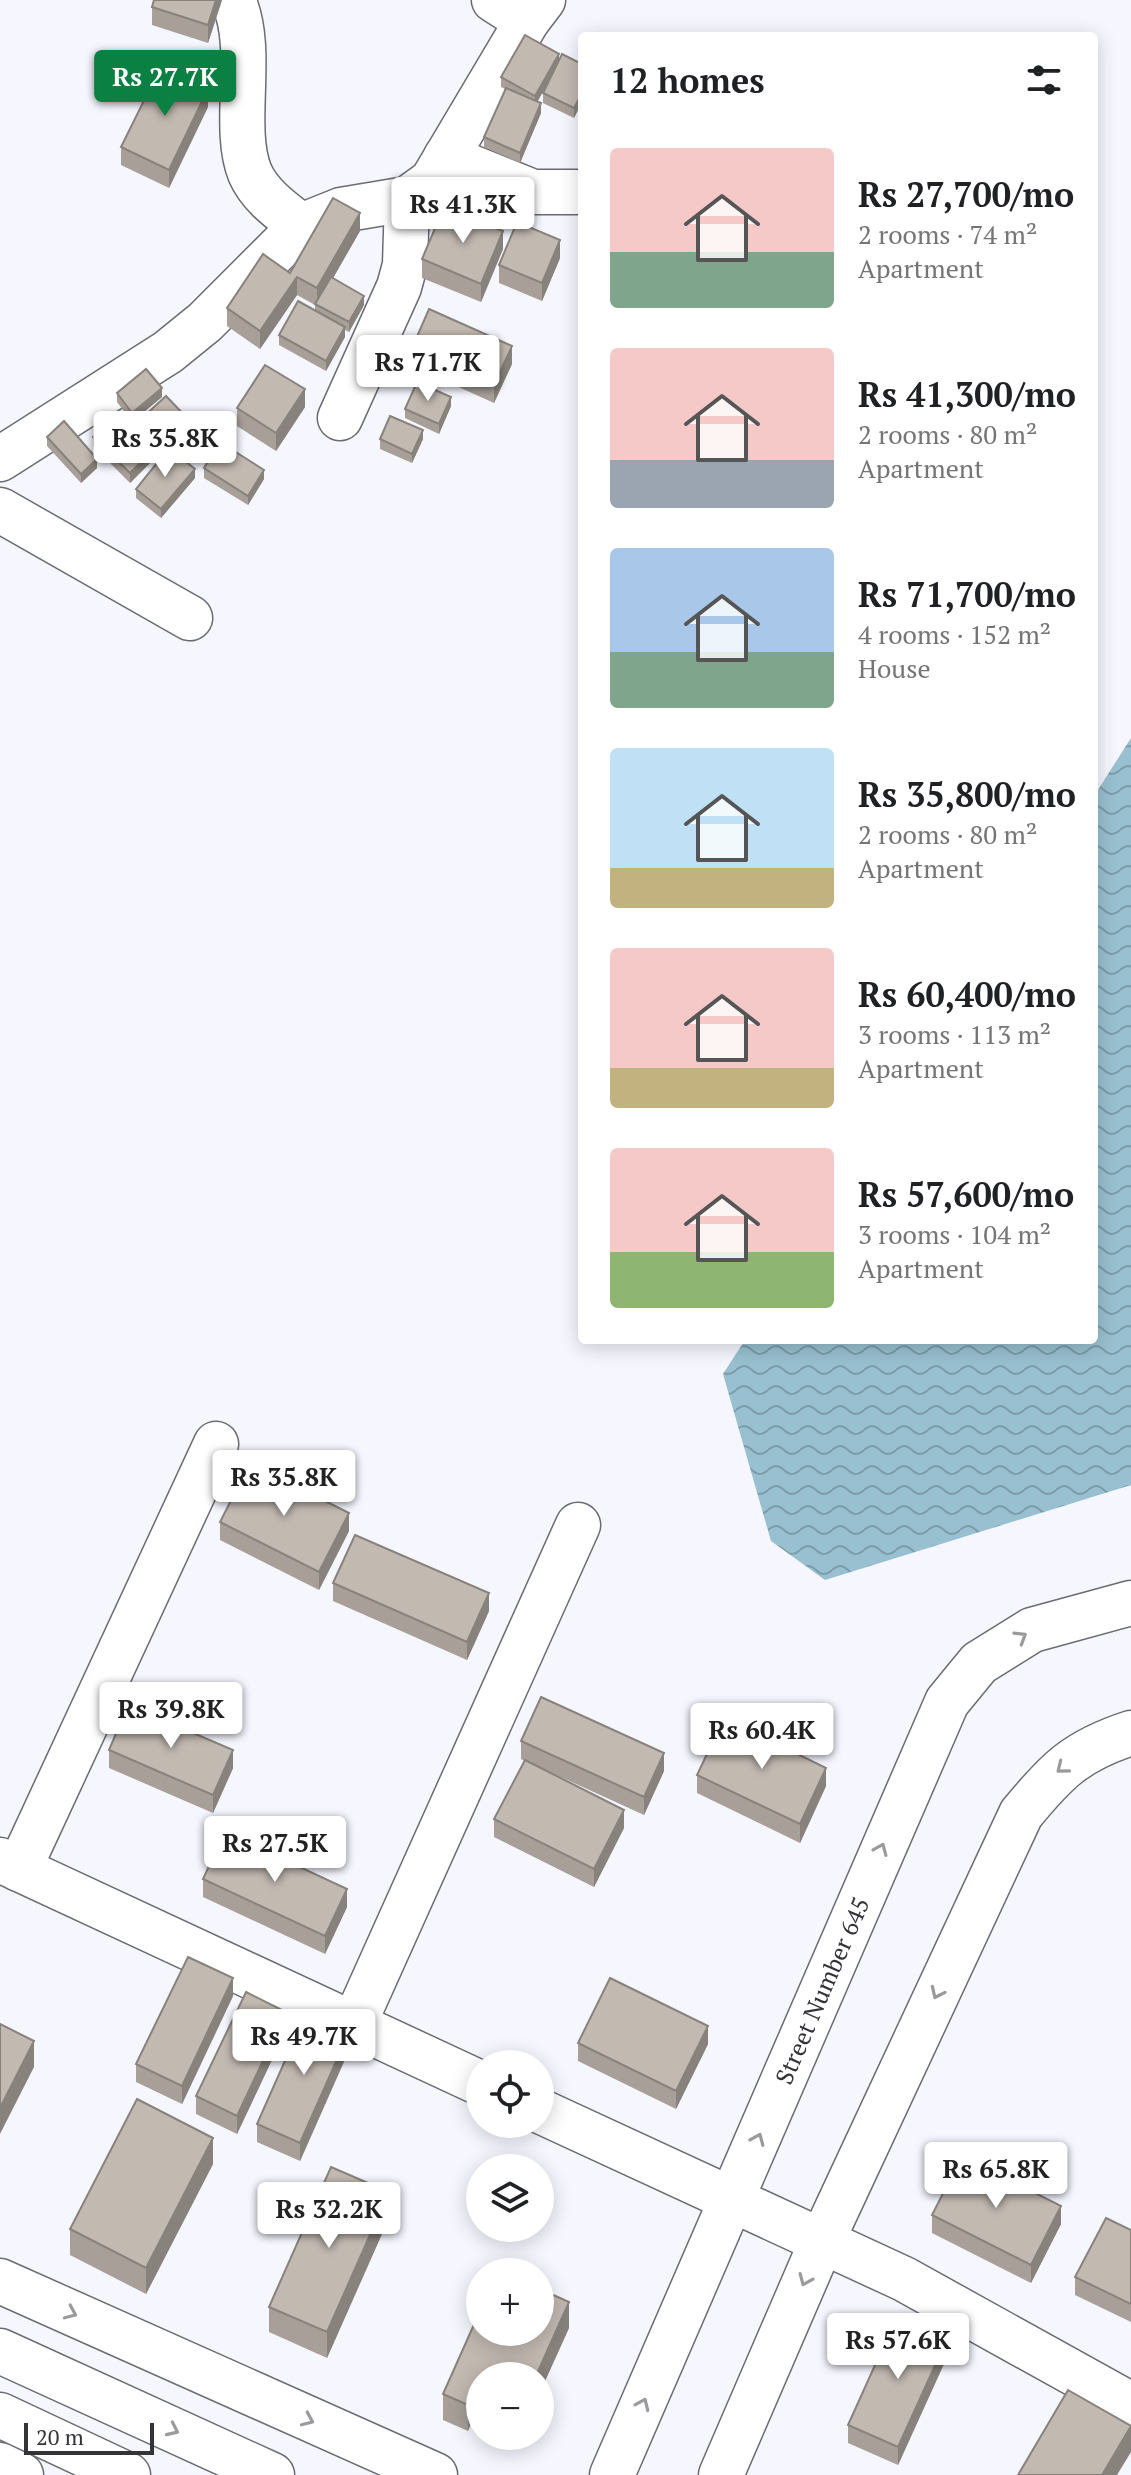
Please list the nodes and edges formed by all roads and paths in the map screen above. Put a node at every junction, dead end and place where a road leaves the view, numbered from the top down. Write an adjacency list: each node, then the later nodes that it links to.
1 (233, 0): 6 (street)
2 (521, 7): 3 (street)
3 (446, 157): 4 (street); 5 (street)
4 (578, 192)
5 (407, 199): 6 (street); 7 (street)
6 (301, 226): 8 (street)
7 (340, 418)
8 (0, 459)
9 (0, 510): 10 (street)
10 (190, 618)
11 (216, 1444): 15 (street)
12 (578, 1525): 16 (street)
13 (1131, 1603): 19 (street, Street Number 645, one-way to 13)
14 (1131, 1733): 19 (street, Street Number 645, one-way to 19)
15 (9, 1864): 16 (street)
16 (354, 2024): 17 (street)
17 (466, 2076)
18 (554, 2117): 19 (street)
19 (773, 2219): 22 (street); 29 (street, Street Number 645, one-way to 19); 30 (street, Street Number 645, one-way to 30)
20 (0, 2281): 28 (street, one-way to 28)
21 (0, 2351): 27 (street, one-way to 27)
22 (1131, 2405)
23 (0, 2415): 26 (street)
24 (0, 2465): 25 (street)
25 (21, 2475)
26 (128, 2475)
27 (272, 2475)
28 (435, 2475)
29 (612, 2475)
30 (721, 2475)

